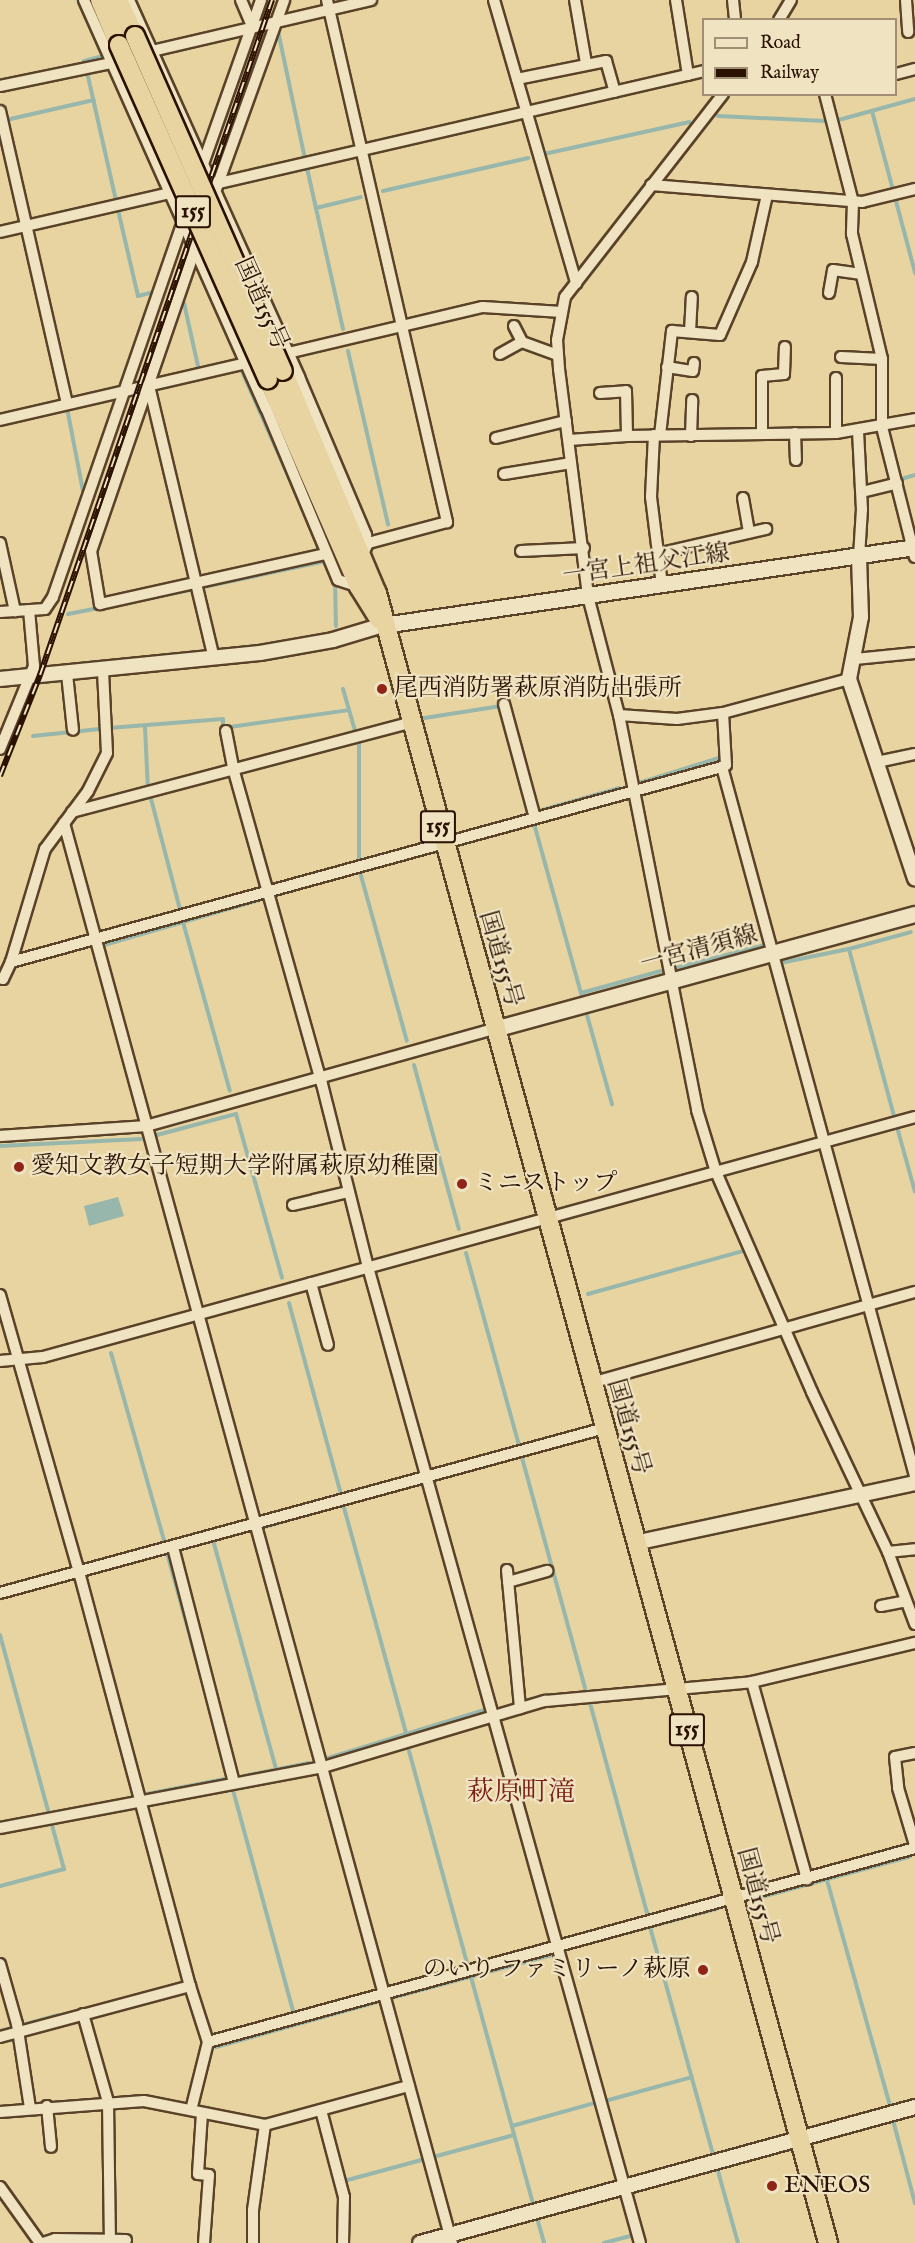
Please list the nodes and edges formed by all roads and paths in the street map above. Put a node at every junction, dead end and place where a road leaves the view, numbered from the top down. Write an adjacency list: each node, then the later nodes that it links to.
1 (84, 0): 23 (street)
2 (100, 0): 21 (highway, 国道155号 / 155)
3 (118, 0): 21 (highway, 国道155号 / 155)
4 (129, 0): 22 (street)
5 (241, 0): 19 (street)
6 (261, 0): 19 (street)
7 (284, 0): 18 (street)
8 (371, 0): 15 (street)
9 (494, 0): 29 (street)
10 (575, 0): 24 (street)
11 (676, 0): 28 (street)
12 (734, 0): 16 (street)
13 (791, 0): 17 (street)
14 (906, 0): 20 (street)
15 (328, 5): 18 (street); 36 (street)
16 (735, 18)
17 (780, 18)
18 (275, 22): 19 (street); 40 (street)
19 (251, 26): 22 (street); 37 (street)
20 (908, 32)
21 (127, 41): 67 (highway, 国道155号 / 155, bridge)
22 (152, 51): 37 (street)
23 (111, 63): 30 (street); 42 (street)
24 (586, 63): 29 (street); 31 (street)
25 (915, 69): 27 (street)
26 (702, 72): 28 (street)
27 (897, 74)
28 (688, 75): 31 (street)
29 (517, 79): 35 (street)
30 (0, 86)
31 (615, 92): 35 (street)
32 (721, 96): 38 (street)
33 (826, 96): 44 (street)
34 (0, 111): 46 (street)
35 (527, 113): 36 (street); 50 (street)
36 (362, 150): 40 (street); 55 (street)
37 (202, 164): 39 (street); 40 (street)
38 (651, 185): 43 (street); 50 (street)
39 (194, 187): 42 (street); 45 (street)
40 (217, 187): 48 (street); 59 (street)
41 (915, 189): 44 (street)
42 (171, 193): 45 (street); 46 (street)
43 (767, 195): 44 (street); 56 (street)
44 (853, 202): 49 (street)
45 (183, 220): 48 (street); 70 (street)
46 (26, 226): 47 (street); 73 (street)
47 (0, 232)
48 (196, 249): 64 (street); 69 (street)
49 (860, 274): 51 (street); 63 (street)
50 (576, 283): 53 (street)
51 (829, 293)
52 (692, 297): 56 (street)
53 (562, 312): 55 (street); 61 (street)
54 (513, 326): 57 (street)
55 (403, 327): 59 (street); 101 (street)
56 (690, 332): 66 (street)
57 (522, 342): 60 (street); 61 (street)
58 (785, 346): 79 (street)
59 (288, 353): 101 (street)
60 (500, 354)
61 (558, 355): 76 (street)
62 (841, 357): 63 (street)
63 (882, 359): 77 (street)
64 (246, 363): 69 (street); 100 (street)
65 (694, 363): 66 (street)
66 (667, 367): 82 (street)
67 (275, 375): 101 (highway, 国道155号 / 155); 105 (highway, 国道155号 / 155)
68 (836, 378): 81 (street)
69 (148, 384): 70 (street); 103 (street); 103 (street)
70 (125, 390): 73 (street); 107 (street)
71 (600, 393): 83 (street)
72 (692, 400): 84 (street)
73 (67, 403): 75 (street)
74 (915, 419): 77 (street)
75 (0, 420)
76 (566, 422): 85 (street); 86 (street)
77 (882, 427): 78 (street); 90 (street)
78 (858, 431): 81 (street); 91 (street)
79 (762, 433): 80 (street); 84 (street)
80 (795, 433): 81 (street); 87 (street)
81 (836, 433)
82 (657, 435): 83 (street); 84 (street); 99 (street)
83 (627, 436): 86 (street)
84 (691, 436)
85 (496, 438)
86 (569, 440): 88 (street)
87 (796, 460)
88 (571, 462): 89 (street); 96 (street)
89 (504, 474)
90 (897, 483): 91 (street); 98 (street)
91 (862, 492): 102 (street)
92 (743, 498): 94 (street)
93 (766, 529): 94 (street)
94 (749, 532): 99 (street)
95 (0, 543): 108 (street)
96 (584, 548): 97 (street); 106 (street)
97 (521, 551)
98 (914, 551): 102 (main road, 一宮上祖父江線)
99 (661, 553): 104 (street)
100 (326, 554): 103 (street); 105 (street)
101 (363, 554): 110 (highway, 国道155号 / 155)
102 (859, 557): 104 (main road, 一宮上祖父江線); 113 (street)
103 (193, 584): 112 (street)
104 (662, 585): 106 (main road, 一宮上祖父江線)
105 (359, 587): 110 (highway, 国道155号 / 155)
106 (588, 596): 110 (main road, 一宮上祖父江線); 121 (street)
107 (29, 610): 108 (street); 116 (street)
108 (15, 611): 109 (street)
109 (0, 612)
110 (384, 625): 112 (street); 122 (highway, 国道155号 / 155)
111 (915, 653): 113 (street)
112 (214, 658): 114 (street)
113 (855, 659): 118 (street)
114 (103, 671): 115 (street); 131 (street)
115 (67, 674): 116 (street); 123 (street)
116 (27, 676): 117 (street); 125 (street)
117 (0, 679)
118 (849, 679): 120 (street); 127 (street)
119 (504, 704): 132 (street)
120 (723, 713): 121 (street); 128 (street)
121 (619, 715): 130 (street)
122 (409, 723): 129 (street); 134 (highway, 国道155号 / 155)
123 (73, 730)
124 (226, 731): 129 (street)
125 (0, 749)
126 (915, 754): 127 (street)
127 (877, 762): 135 (street)
128 (722, 767): 130 (street); 139 (street)
129 (233, 768): 131 (street); 136 (street)
130 (632, 791): 132 (street); 142 (street)
131 (72, 812): 133 (street)
132 (535, 818): 134 (street)
133 (64, 823): 138 (street); 140 (street)
134 (443, 843): 136 (street); 143 (highway, 国道155号 / 155)
135 (915, 878)
136 (267, 893): 138 (street); 144 (street)
137 (915, 914): 139 (main road, 一宮清須線)
138 (95, 940): 140 (street); 146 (street)
139 (772, 954): 142 (main road, 一宮清須線); 148 (street)
140 (11, 962): 141 (street)
141 (0, 978)
142 (672, 981): 143 (main road, 一宮清須線); 149 (street)
143 (494, 1029): 144 (street); 152 (highway, 国道155号 / 155)
144 (320, 1079): 146 (street); 150 (street)
145 (915, 1118): 148 (street)
146 (146, 1126): 147 (street); 158 (street)
147 (0, 1136)
148 (822, 1143): 149 (street); 157 (street)
149 (716, 1172): 152 (street); 159 (street)
150 (348, 1192): 151 (street); 153 (street)
151 (293, 1206)
152 (546, 1218): 153 (street); 163 (highway, 国道155号 / 155)
153 (368, 1267): 154 (street); 165 (street)
154 (310, 1282): 158 (street); 160 (street)
155 (915, 1292): 157 (street)
156 (0, 1295): 161 (street)
157 (866, 1307): 159 (street); 166 (street)
158 (198, 1314): 161 (street); 169 (street)
159 (785, 1330): 163 (street); 168 (street)
160 (328, 1345)
161 (19, 1360): 162 (street); 176 (street)
162 (0, 1361)
163 (591, 1383): 164 (highway, 国道155号 / 155)
164 (605, 1428): 165 (street); 170 (highway, 国道155号 / 155)
165 (426, 1475): 169 (street); 186 (street)
166 (915, 1476)
167 (915, 1483): 168 (street)
168 (860, 1495): 170 (street); 173 (street)
169 (257, 1523): 171 (street); 188 (street)
170 (635, 1543): 184 (highway, 国道155号 / 155)
171 (172, 1547): 176 (street); 189 (street)
172 (915, 1549): 173 (street)
173 (888, 1552): 179 (street)
174 (507, 1570): 177 (street)
175 (547, 1571): 177 (street)
176 (79, 1572): 178 (street); 190 (street)
177 (508, 1582): 185 (street)
178 (0, 1593)
179 (906, 1601): 180 (street); 181 (street)
180 (881, 1606)
181 (915, 1624)
182 (915, 1643): 183 (street)
183 (752, 1682): 184 (street); 193 (street)
184 (675, 1688): 185 (street); 194 (highway, 国道155号 / 155)
185 (520, 1708): 186 (street)
186 (492, 1714): 188 (street); 195 (street)
187 (915, 1753): 192 (street)
188 (323, 1767): 189 (street); 198 (street)
189 (234, 1783): 190 (street)
190 (140, 1802): 191 (street); 197 (street)
191 (0, 1828)
192 (915, 1846): 193 (street)
193 (807, 1879): 194 (street)
194 (733, 1899): 195 (street); 212 (highway, 国道155号 / 155)
195 (558, 1946): 198 (street); 215 (street)
196 (0, 1964): 200 (street)
197 (190, 1986): 199 (street); 202 (street)
198 (385, 1994): 202 (street); 203 (street)
199 (83, 2014): 200 (street); 204 (street)
200 (18, 2032): 201 (street); 207 (street)
201 (0, 2037)
202 (208, 2042): 209 (street)
203 (409, 2086): 208 (street); 217 (street)
204 (108, 2102): 205 (street); 209 (street); 219 (street)
205 (47, 2106): 207 (street); 213 (street)
206 (915, 2107): 212 (street)
207 (30, 2108): 210 (street)
208 (321, 2110): 211 (street); 223 (street)
209 (196, 2111): 211 (street); 221 (street)
210 (0, 2112)
211 (265, 2125): 222 (street)
212 (799, 2139): 215 (street); 226 (highway, 国道155号 / 155)
213 (51, 2147)
214 (0, 2187): 216 (street)
215 (624, 2188): 217 (street); 225 (street)
216 (3, 2199): 220 (street)
217 (451, 2239): 224 (street)
218 (126, 2240): 219 (street)
219 (110, 2241): 220 (street)
220 (42, 2243)
221 (204, 2243)
222 (253, 2243)
223 (343, 2243)
224 (420, 2243)
225 (640, 2243)
226 (828, 2243)

